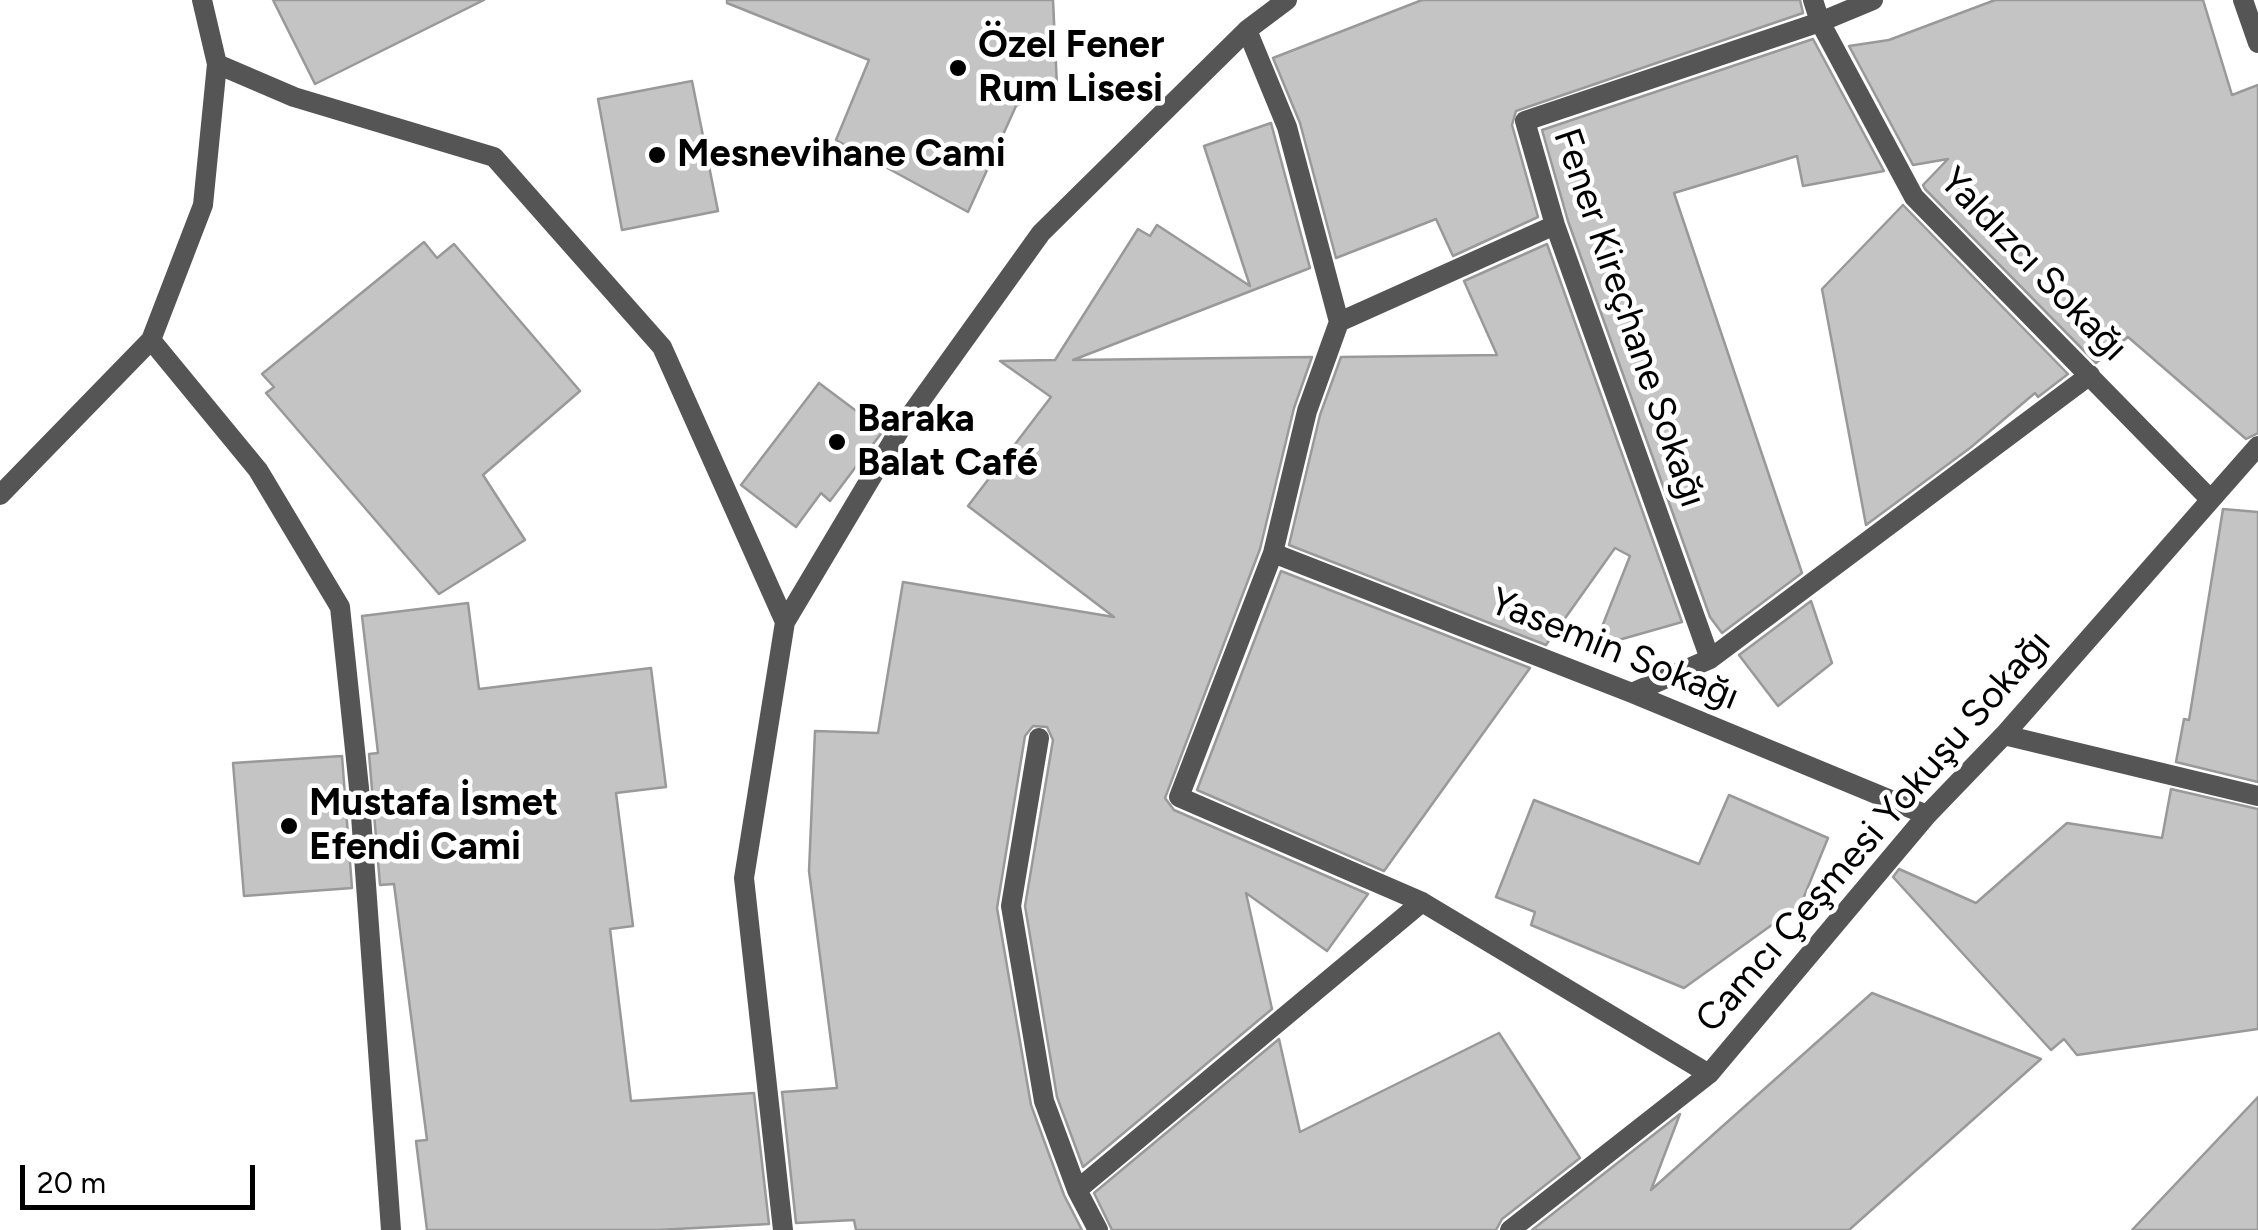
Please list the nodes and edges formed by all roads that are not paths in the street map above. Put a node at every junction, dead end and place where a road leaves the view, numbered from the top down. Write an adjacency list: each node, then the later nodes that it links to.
1 (202, 0): 9 (street)
2 (1286, 0): 7 (street)
3 (1813, 0): 6 (street, Yaldızcı Sokağı)
4 (1873, 0): 6 (street, Fener Kireçhane Sokağı)
5 (2243, 0): 8 (street)
6 (1820, 22): 10 (street, Fener Kireçhane Sokağı); 13 (street, Yaldızcı Sokağı)
7 (1248, 30): 11 (street); 18 (street)
8 (2258, 43)
9 (217, 64): 12 (street); 18 (street)
10 (1555, 225): 11 (street); 19 (street, Fener Kireçhane Sokağı)
11 (1339, 322): 17 (street)
12 (151, 340): 15 (street); 28 (street)
13 (2090, 375): 16 (street, Yaldızcı Sokağı); 19 (street)
14 (2258, 446): 16 (street, Camcı Çeşmesi Yokuşu Sokağı)
15 (0, 494)
16 (2210, 499): 21 (street, Camcı Çeşmesi Yokuşu Sokağı)
17 (1274, 554): 20 (street, Yasemin Sokağı); 25 (street)
18 (785, 622): 29 (street)
19 (1710, 659): 20 (street)
20 (1632, 693): 24 (street, Yasemin Sokağı)
21 (2004, 735): 23 (street); 24 (street, Camcı Çeşmesi Yokuşu Sokağı)
22 (1038, 738): 27 (street)
23 (2258, 796)
24 (1928, 816): 26 (street, Camcı Çeşmesi Yokuşu Sokağı)
25 (1422, 902): 26 (street); 27 (street)
26 (1709, 1074): 31 (street, Camcı Çeşmesi Yokuşu Sokağı)
27 (1077, 1190): 30 (street)
28 (391, 1230)
29 (784, 1230)
30 (1098, 1230)
31 (1510, 1230)

